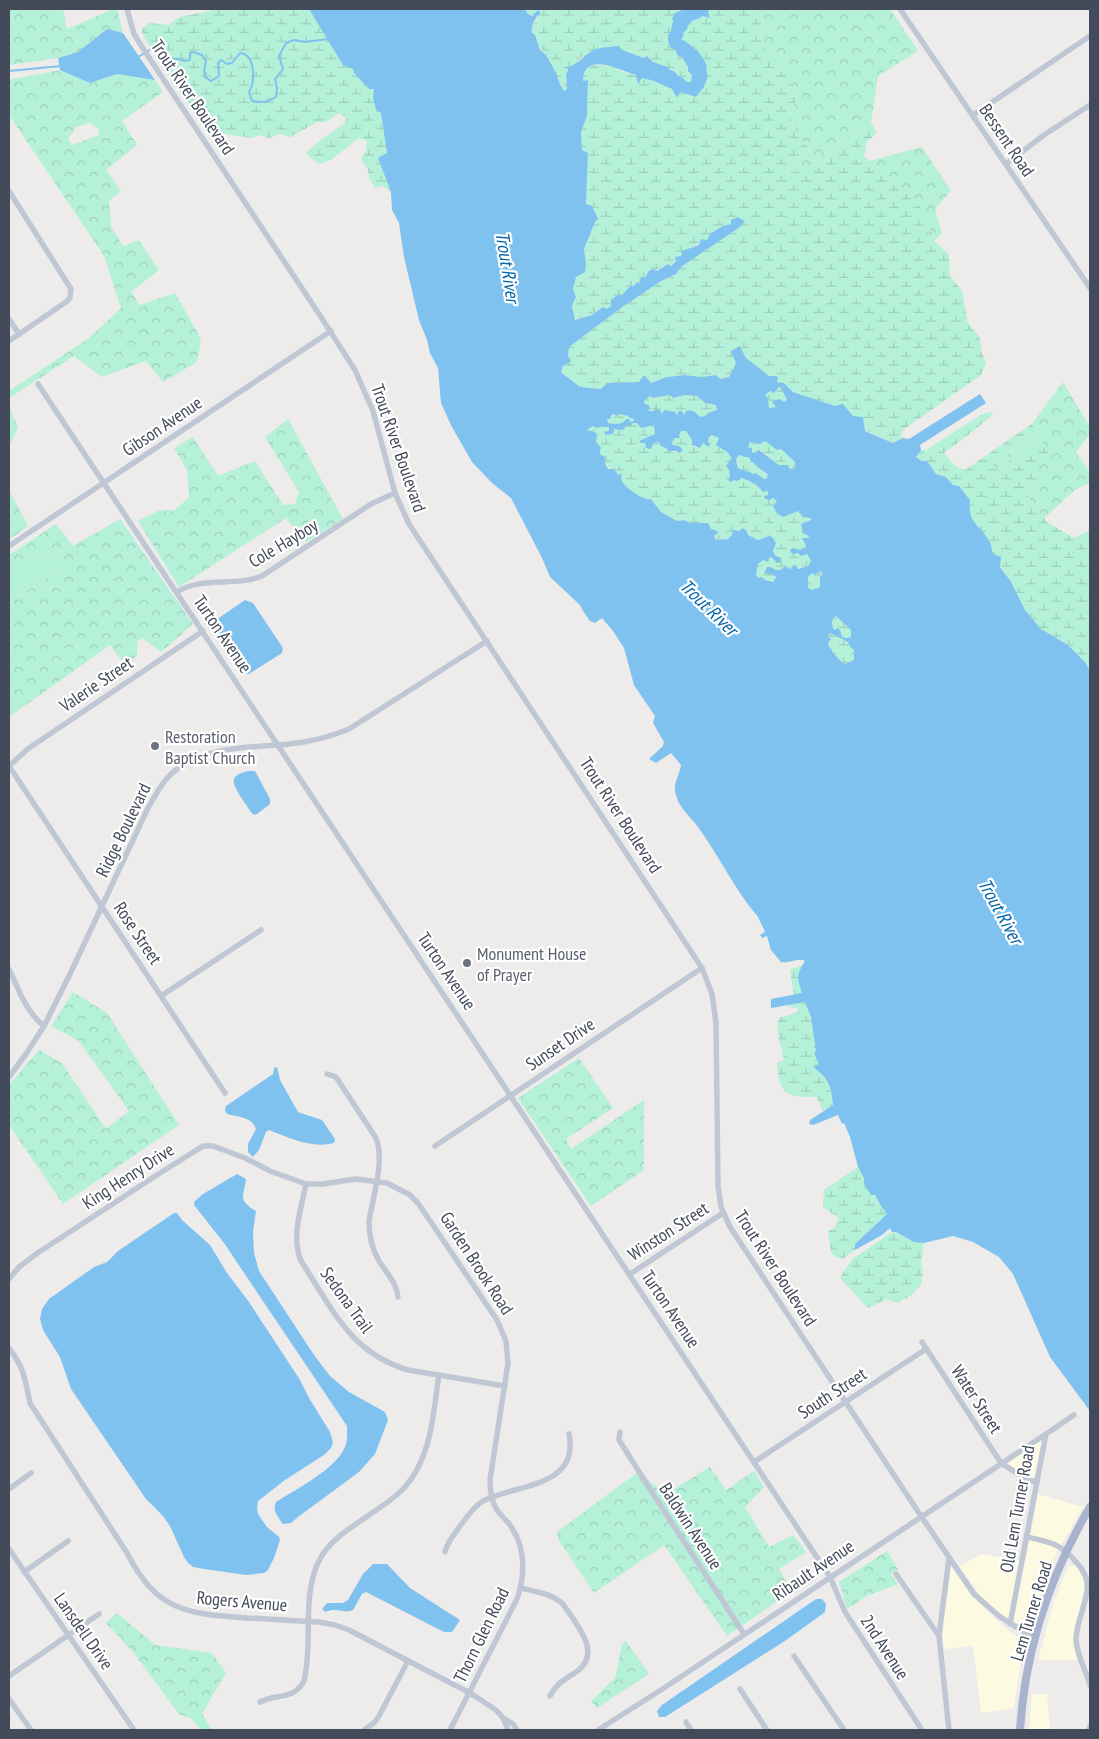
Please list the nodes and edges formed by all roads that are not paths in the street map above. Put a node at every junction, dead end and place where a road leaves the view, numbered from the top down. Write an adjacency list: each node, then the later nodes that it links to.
1 (127, 9): 10 (street, Trout River Boulevard)
2 (900, 9): 5 (street, Bessent Road)
3 (1090, 36): 5 (street)
4 (1090, 104): 6 (street)
5 (973, 115): 6 (street, Bessent Road)
6 (1006, 164): 8 (street, Bessent Road)
7 (9, 191): 11 (street)
8 (1090, 288)
9 (9, 319): 11 (street)
10 (331, 331): 14 (street, Gibson Avenue); 15 (street, Trout River Boulevard)
11 (19, 334): 12 (street)
12 (9, 341)
13 (38, 384): 14 (street, Turton Avenue)
14 (104, 482): 16 (street, Gibson Avenue); 17 (street, Turton Avenue)
15 (396, 492): 17 (street, Cole Hayboy); 19 (street, Trout River Boulevard)
16 (9, 546)
17 (177, 592): 18 (street, Turton Avenue)
18 (203, 631): 20 (street, Turton Avenue); 21 (street, Valerie Street)
19 (487, 641): 20 (street, Ridge Boulevard); 24 (street, Trout River Boulevard)
20 (278, 744): 22 (street, Ridge Boulevard); 31 (street, Turton Avenue)
21 (9, 766): 22 (street, Rose Street)
22 (102, 906): 26 (street, Rose Street); 27 (street, Ridge Boulevard)
23 (261, 930): 26 (street)
24 (702, 968): 31 (street, Sunset Drive); 36 (street, Trout River Boulevard)
25 (9, 969): 27 (street)
26 (161, 996): 30 (street, Rose Street)
27 (44, 1026): 29 (street, Ridge Boulevard)
28 (327, 1074): 34 (street)
29 (9, 1077)
30 (225, 1093)
31 (511, 1095): 32 (street, Sunset Drive); 37 (street, Turton Avenue)
32 (435, 1146)
33 (270, 1171): 35 (street, Garden Brook Road); 38 (street, King Henry Drive)
34 (376, 1181): 35 (street, Garden Brook Road); 39 (street); 44 (street, Garden Brook Road)
35 (306, 1184): 43 (street, Sedona Trail)
36 (723, 1213): 37 (street, Winston Street); 45 (street, Trout River Boulevard)
37 (630, 1274): 50 (street, Turton Avenue)
38 (10, 1277)
39 (398, 1297)
40 (922, 1342): 42 (street, Water Street)
41 (9, 1348): 69 (street, Rogers Avenue)
42 (926, 1349): 45 (street, South Street); 51 (street, Water Street)
43 (439, 1375): 44 (street, Sedona Trail); 69 (street)
44 (505, 1386): 55 (street, Garden Brook Road)
45 (846, 1402): 50 (street, South Street); 57 (street, Trout River Boulevard)
46 (1074, 1415): 49 (street, Old Lem Turner Road)
47 (620, 1432): 71 (street, Baldwin Avenue)
48 (569, 1434): 55 (street)
49 (1046, 1434): 51 (street, Ribault Avenue); 53 (street, Old Lem Turner Road)
50 (754, 1462): 66 (street, Turton Avenue)
51 (1001, 1463): 53 (street, Water Street); 57 (street, Ribault Avenue)
52 (31, 1473): 54 (street)
53 (1036, 1482): 58 (street, Old Lem Turner Road)
54 (9, 1489)
55 (491, 1498): 62 (street); 67 (street, Thorn Glen Road)
56 (1090, 1507): 61 (main road, Lem Turner Road)
57 (921, 1516): 63 (street, Trout River Boulevard); 66 (street, Ribault Avenue)
58 (1027, 1537): 61 (street); 70 (street, Old Lem Turner Road)
59 (68, 1541): 64 (street)
60 (9, 1549): 64 (street, Lansdell Drive)
61 (1066, 1550): 74 (main road, Lem Turner Road); 78 (street)
62 (445, 1552)
63 (949, 1558): 70 (street, Trout River Boulevard); 73 (street)
64 (24, 1572): 72 (street, Lansdell Drive)
65 (896, 1574): 73 (street)
66 (830, 1577): 71 (street, Ribault Avenue); 99 (street, 2nd Avenue)
67 (521, 1588): 80 (street, Thorn Glen Road); 81 (street)
68 (99, 1614): 72 (street)
69 (309, 1622): 76 (street, Rogers Avenue); 83 (street)
70 (1010, 1624): 74 (street, Trout River Boulevard)
71 (744, 1634): 86 (street, Ribault Avenue)
72 (68, 1635): 77 (street); 89 (street, Lansdell Drive)
73 (938, 1636): 100 (street)
74 (1035, 1639): 101 (main road, Lem Turner Road)
75 (794, 1656): 98 (street)
76 (408, 1661): 80 (street, Rogers Avenue); 90 (street)
77 (9, 1676)
78 (1090, 1685)
79 (740, 1689): 97 (street)
80 (470, 1693): 84 (street, Rogers Avenue); 91 (street, Thorn Glen Road)
81 (550, 1696)
82 (9, 1699): 88 (street)
83 (260, 1702)
84 (503, 1718): 92 (street, Rogers Avenue); 93 (street, Rogers Avenue)
85 (686, 1722): 96 (street)
86 (609, 1723): 94 (street, Ribault Avenue); 95 (street)
87 (1090, 1726): 102 (street)
88 (31, 1730)
89 (134, 1730)
90 (364, 1730)
91 (450, 1730)
92 (508, 1730)
93 (517, 1730)
94 (598, 1730)
95 (613, 1730)
96 (691, 1730)
97 (767, 1730)
98 (844, 1730)
99 (922, 1730)
100 (949, 1730)
101 (1020, 1730)
102 (1089, 1730)

